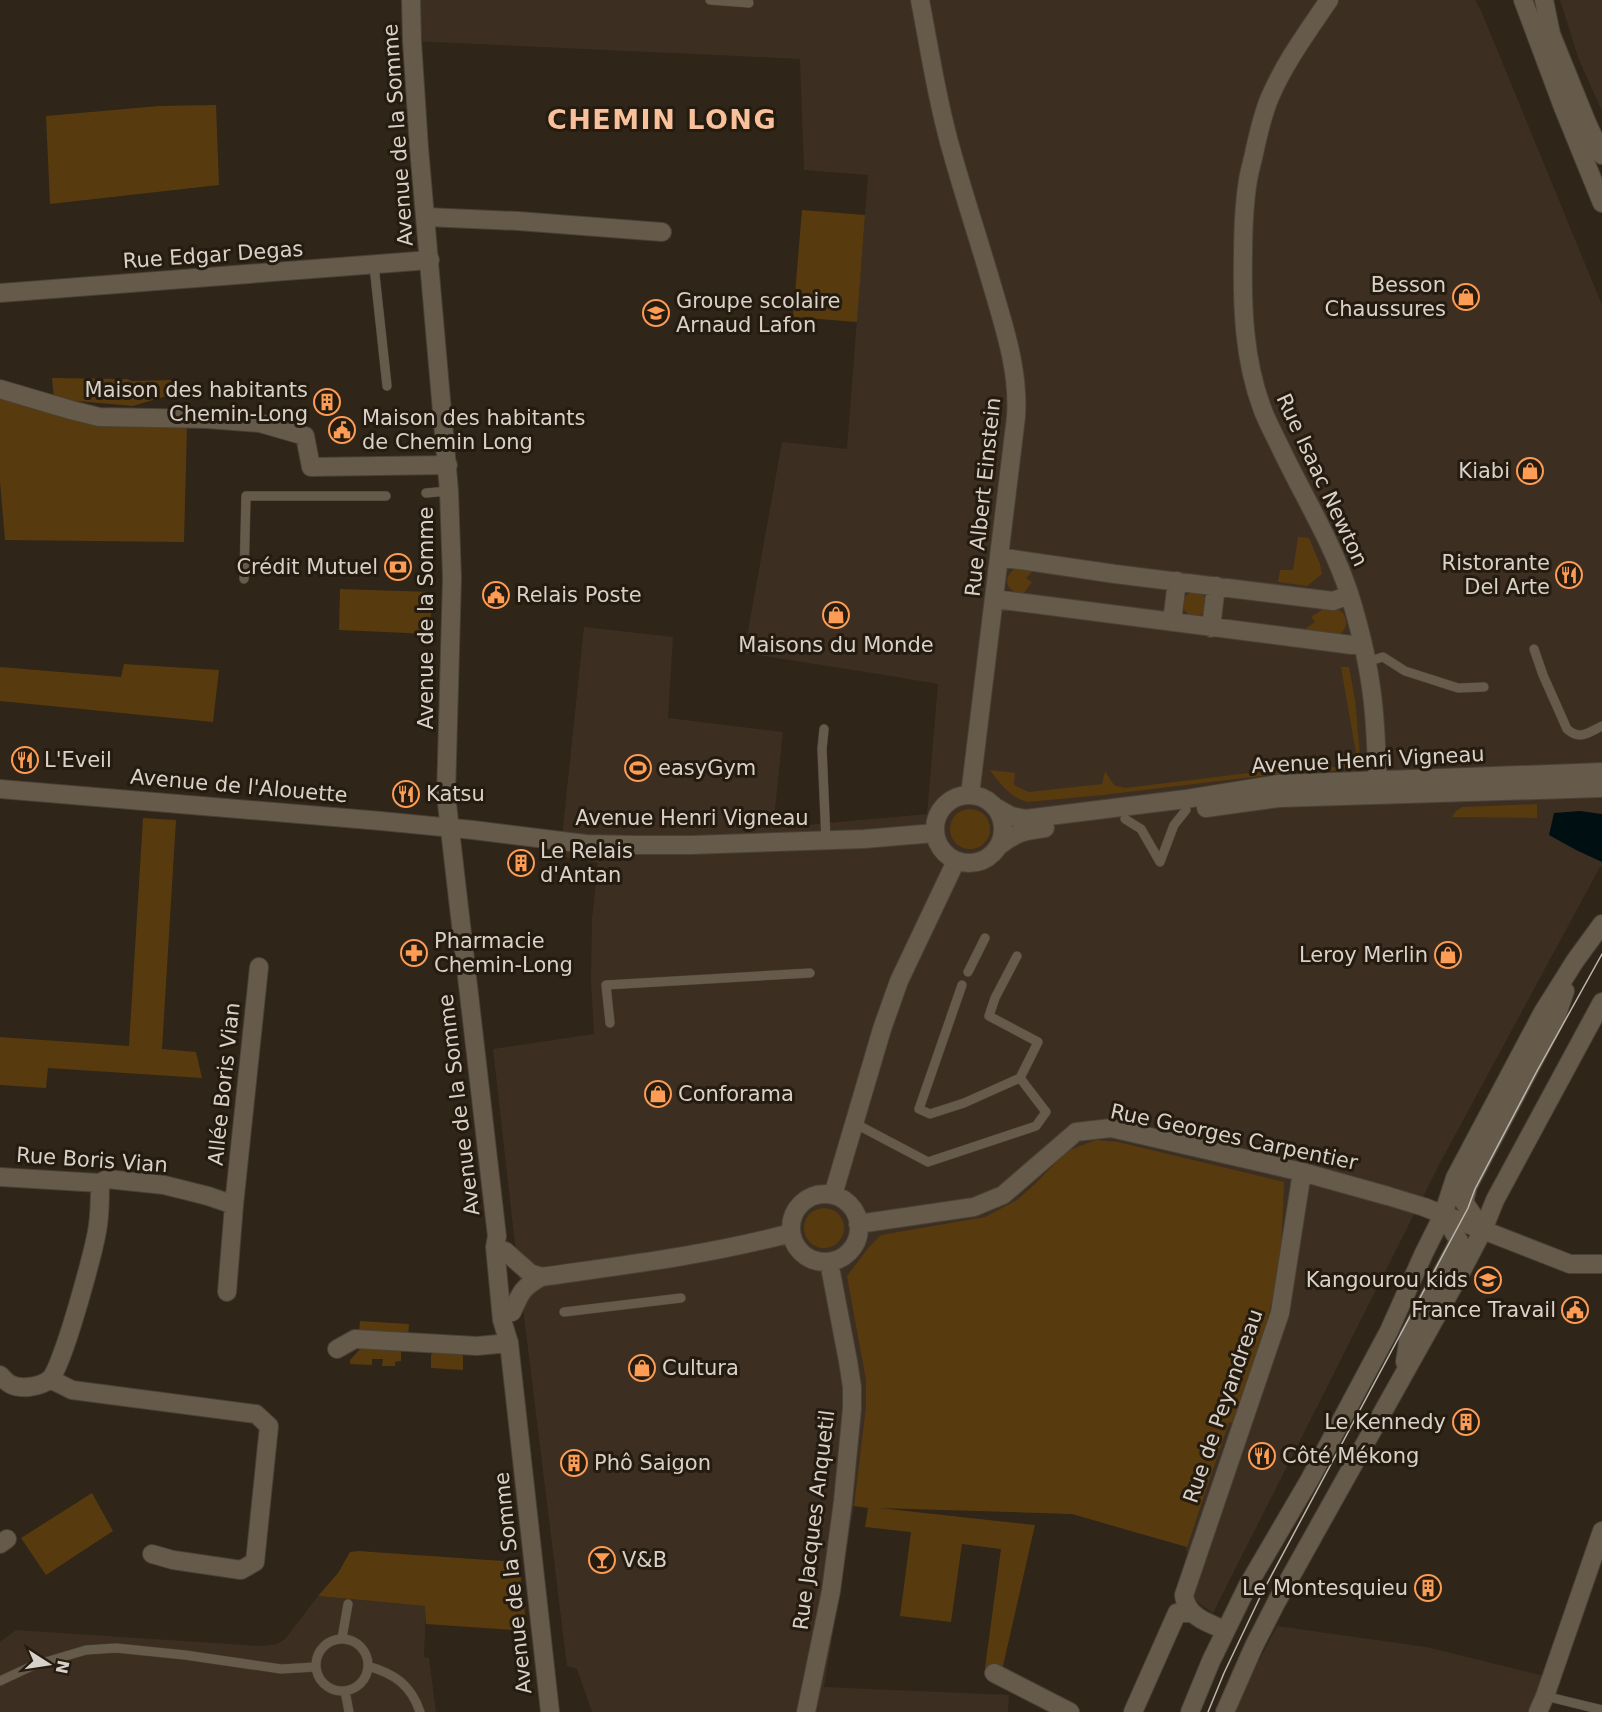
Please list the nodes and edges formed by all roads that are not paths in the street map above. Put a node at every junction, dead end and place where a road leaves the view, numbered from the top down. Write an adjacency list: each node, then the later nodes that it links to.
1 (411, 0): 10 (street, Avenue de la Somme)
2 (710, 0): 7 (lane)
3 (920, 0): 21 (street, Rue Albert Einstein)
4 (1329, 0): 25 (street, Rue Isaac Newton)
5 (1523, 0): 9 (street)
6 (1544, 0): 8 (street)
7 (748, 3)
8 (1602, 155)
9 (1602, 203)
10 (426, 217): 11 (street); 12 (street, Avenue de la Somme)
11 (662, 232)
12 (430, 260): 13 (street, Rue Edgar Degas); 17 (street, Avenue de la Somme)
13 (374, 266): 14 (street, Rue Edgar Degas); 15 (lane)
14 (0, 294)
15 (387, 387)
16 (0, 388): 17 (street)
17 (448, 465): 18 (street, Avenue de la Somme)
18 (449, 491): 19 (lane); 43 (street, Avenue de la Somme)
19 (426, 493)
20 (386, 496): 22 (lane)
21 (999, 557): 23 (street); 26 (street, Rue Albert Einstein)
22 (244, 579)
23 (1177, 582): 24 (street); 27 (street)
24 (1216, 586): 25 (street); 28 (street)
25 (1349, 595): 29 (street, Rue Isaac Newton)
26 (995, 599): 27 (street); 39 (street, Rue Albert Einstein)
27 (1172, 622): 28 (street)
28 (1211, 628): 29 (street)
29 (1362, 644): 31 (street, Rue Isaac Newton)
30 (1534, 649): 33 (lane)
31 (1366, 662): 32 (lane); 36 (street, Rue Isaac Newton)
32 (1484, 687)
33 (1602, 726)
34 (824, 729): 45 (lane)
35 (1602, 772): 36 (street, Avenue Henri Vigneau)
36 (1378, 780): 40 (street, Avenue Henri Vigneau)
37 (1602, 788): 41 (street, Avenue Henri Vigneau)
38 (0, 791): 43 (street, Avenue de l'Alouette)
39 (970, 795): 40 (street, Avenue Henri Vigneau); 44 (street)
40 (997, 808): 46 (street)
41 (1186, 810): 42 (street, Avenue Henri Vigneau); 42 (lane)
42 (1125, 819): 46 (street, Avenue Henri Vigneau)
43 (449, 828): 45 (street, Avenue Henri Vigneau); 69 (street, Avenue de la Somme)
44 (935, 833): 45 (street, Avenue Henri Vigneau); 47 (street)
45 (826, 840)
46 (1000, 845): 47 (street, Avenue Henri Vigneau)
47 (956, 861): 59 (street)
48 (1602, 924): 51 (street)
49 (985, 938): 53 (lane)
50 (1017, 956): 58 (lane)
51 (1575, 961): 65 (street); 67 (street)
52 (259, 967): 64 (street, Allée Boris Vian)
53 (968, 972)
54 (810, 973): 57 (lane)
55 (963, 985): 58 (lane)
56 (1602, 1002): 67 (street)
57 (610, 1023)
58 (1020, 1078): 59 (lane)
59 (854, 1123): 63 (street)
60 (1302, 1172): 65 (street, Rue Georges Carpentier); 66 (street, Rue Georges Carpentier); 85 (street, Rue de Peyandreau)
61 (0, 1177): 62 (street, Rue Boris Vian)
62 (100, 1183): 64 (street, Rue Boris Vian); 81 (street)
63 (833, 1195): 66 (street); 68 (street)
64 (234, 1204): 73 (street)
65 (1443, 1215): 67 (street, Rue Georges Carpentier); 80 (street); 86 (street)
66 (858, 1224): 70 (street)
67 (1483, 1230): 71 (street, Rue Georges Carpentier); 80 (street)
68 (791, 1233): 70 (street); 72 (street)
69 (501, 1243): 72 (street); 75 (street, Avenue de la Somme); 77 (street, Avenue de la Somme)
70 (829, 1262): 98 (street, Rue Jacques Anquetil)
71 (1602, 1264)
72 (541, 1277): 75 (street)
73 (227, 1293)
74 (681, 1298): 76 (lane)
75 (512, 1312): 77 (street, Avenue de la Somme)
76 (564, 1312)
77 (509, 1343): 78 (street); 97 (street, Avenue de la Somme)
78 (337, 1348)
79 (0, 1375): 81 (street)
80 (1402, 1376): 102 (street)
81 (51, 1379): 83 (street)
82 (1602, 1531): 93 (street)
83 (152, 1554)
84 (348, 1604): 87 (lane)
85 (1193, 1613): 86 (street); 100 (street)
86 (1225, 1630): 101 (street)
87 (342, 1638): 88 (lane); 89 (lane)
88 (368, 1666): 92 (lane); 96 (lane)
89 (315, 1667): 91 (lane); 92 (lane)
90 (994, 1673): 99 (street)
91 (0, 1681)
92 (345, 1691): 95 (lane)
93 (1542, 1704): 94 (lane)
94 (1602, 1710)
95 (349, 1712)
96 (420, 1712)
97 (550, 1712)
98 (806, 1712)
99 (1070, 1712)
100 (1133, 1712)
101 (1190, 1712)
102 (1225, 1712)

